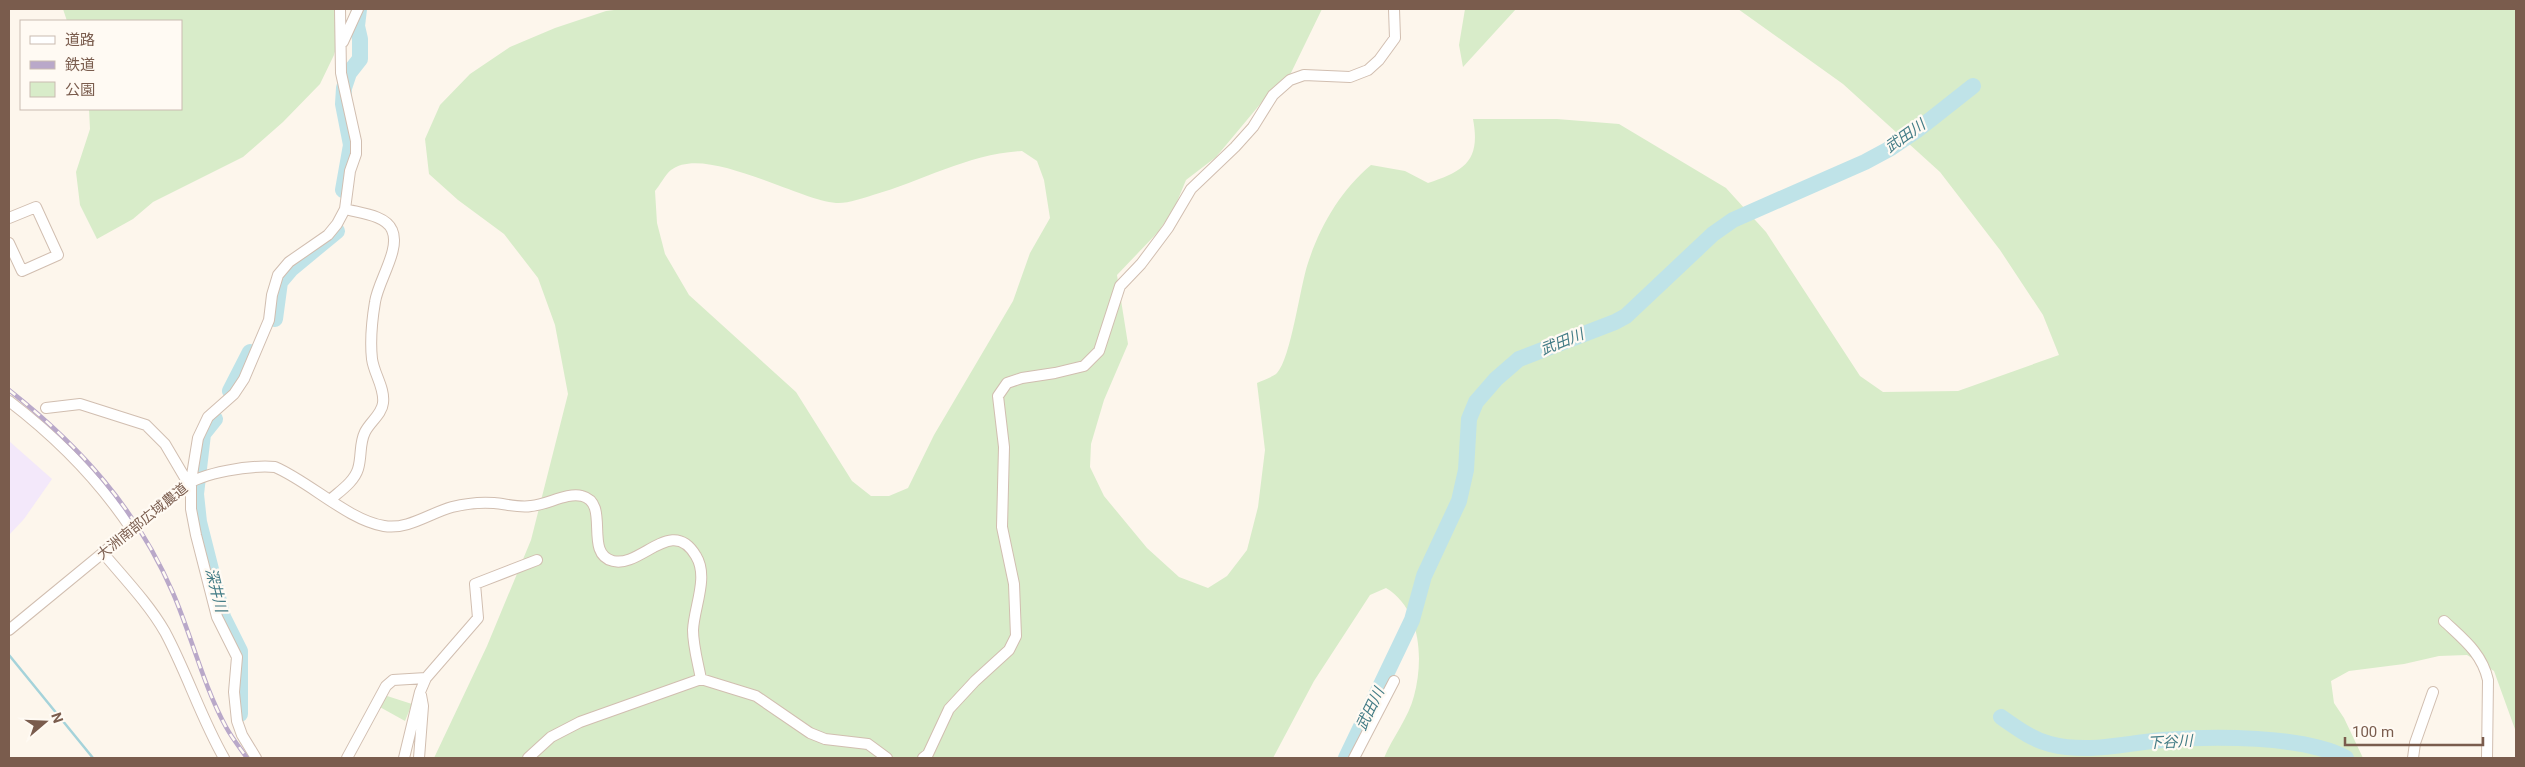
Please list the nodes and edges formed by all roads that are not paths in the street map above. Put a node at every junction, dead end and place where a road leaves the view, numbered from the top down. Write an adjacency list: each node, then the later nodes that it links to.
1 (340, 9): 4 (street)
2 (358, 9): 4 (street)
3 (1394, 9): 29 (street)
4 (341, 46): 5 (street)
5 (345, 209): 10 (street); 11 (street)
6 (9, 218): 7 (street)
7 (9, 243)
8 (9, 400): 12 (street)
9 (46, 408): 10 (street)
10 (194, 480): 11 (street, 大洲南部広域農道); 12 (street, 大洲南部広域農道); 23 (street)
11 (330, 500): 18 (street, 大洲南部広域農道)
12 (132, 530): 13 (street, 大洲南部広域農道)
13 (103, 553): 16 (street, 大洲南部広域農道); 22 (street)
14 (537, 560): 17 (street)
15 (2444, 621): 32 (street)
16 (9, 630)
17 (426, 678): 20 (street); 24 (street)
18 (701, 679): 27 (street); 28 (street)
19 (1394, 681): 30 (street)
20 (420, 692): 25 (street); 26 (street)
21 (2434, 692): 31 (street)
22 (224, 758)
23 (256, 758)
24 (347, 758)
25 (404, 758)
26 (419, 758)
27 (528, 758)
28 (887, 758)
29 (923, 758)
30 (1354, 758)
31 (2412, 758)
32 (2487, 758)

